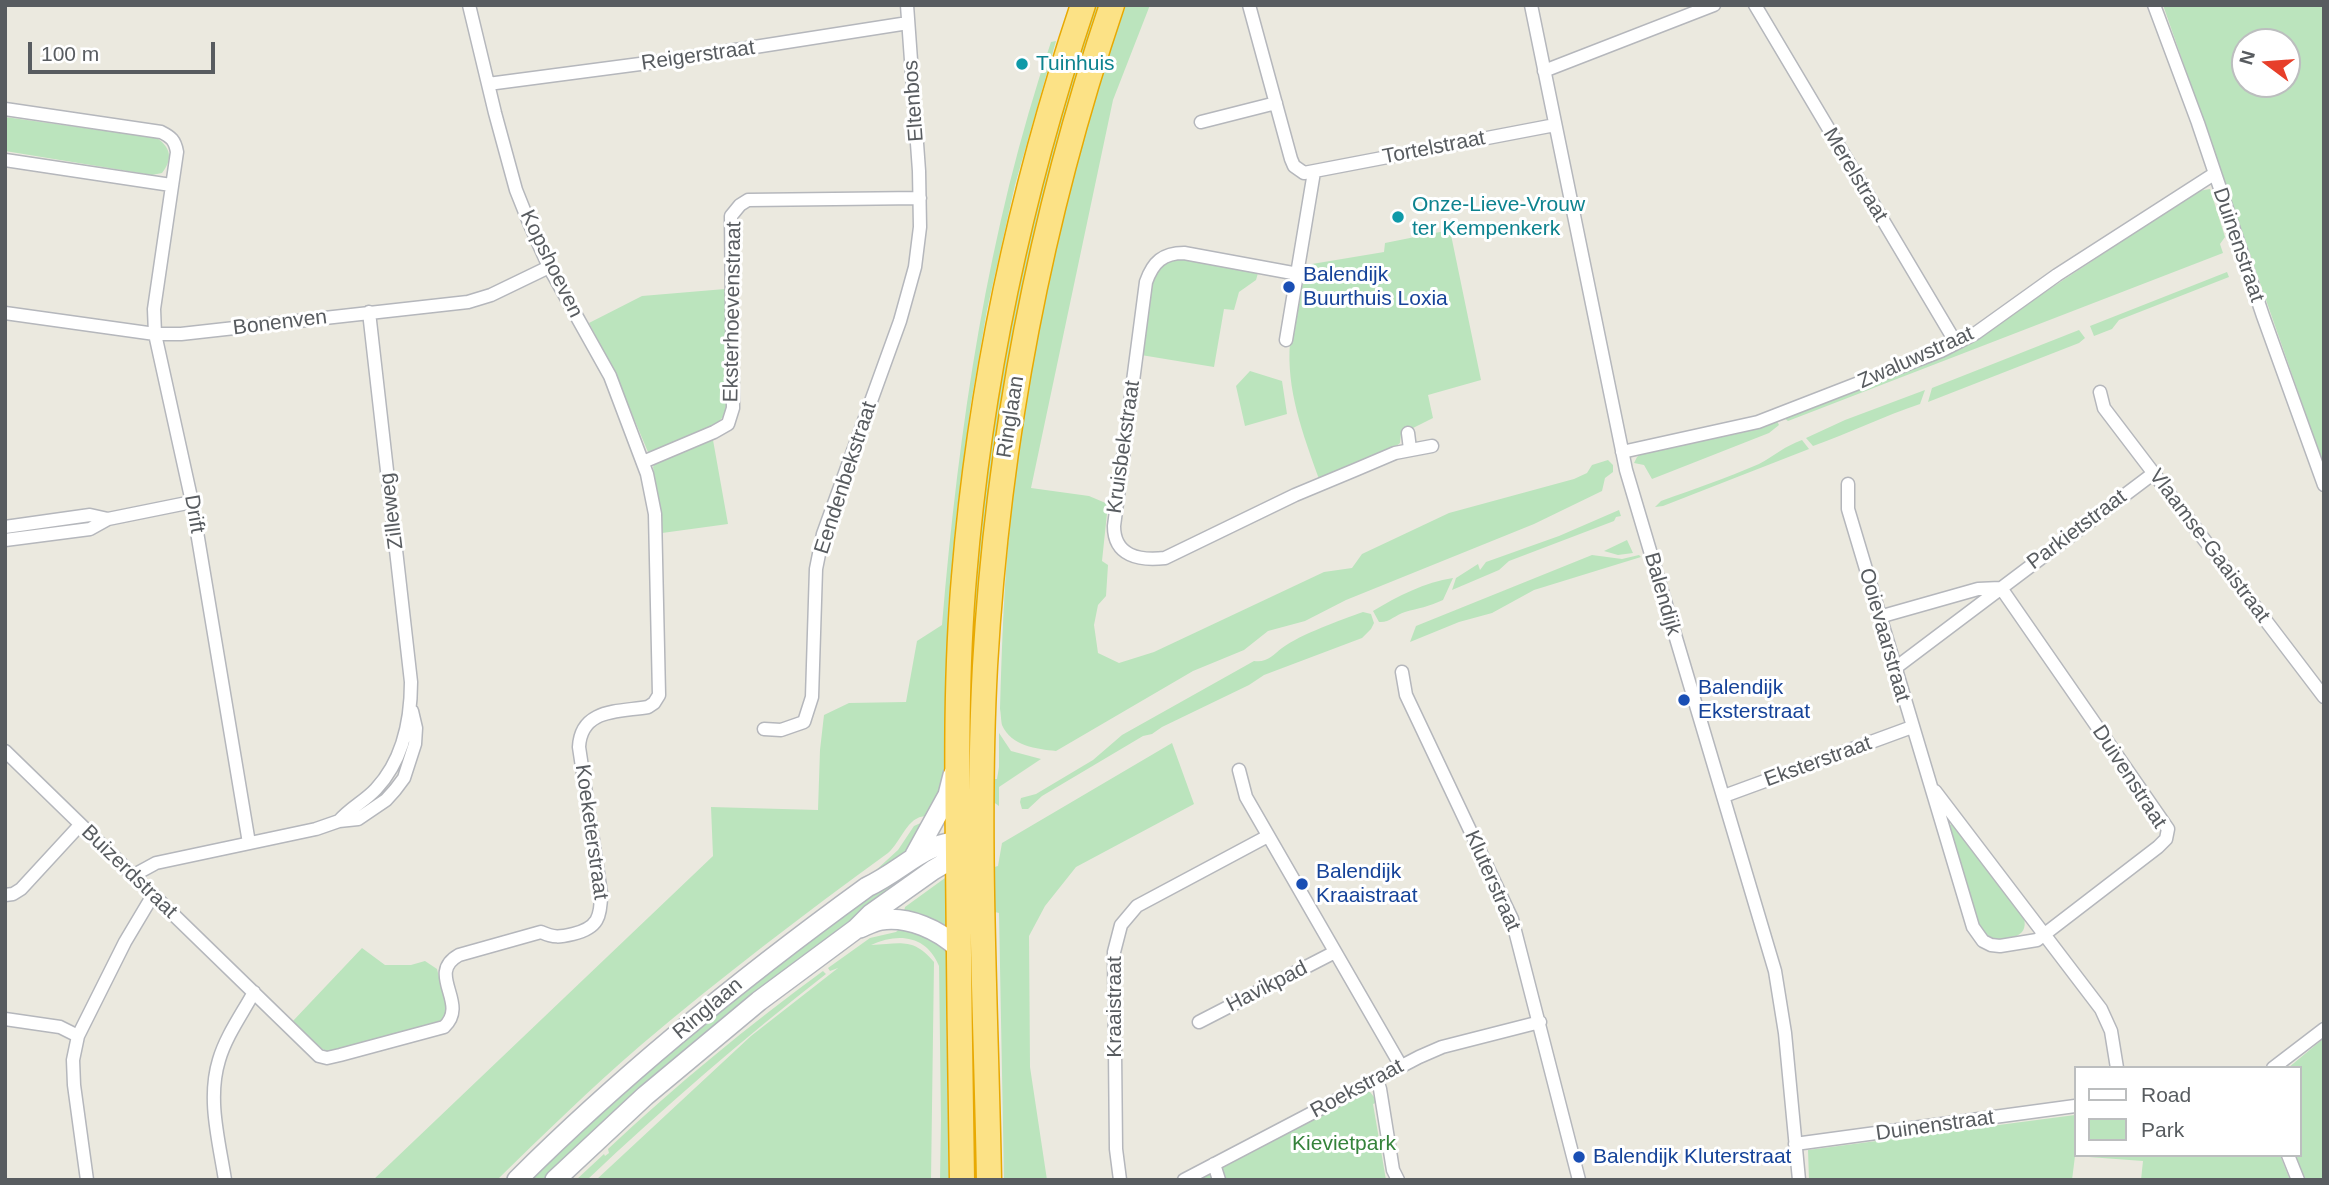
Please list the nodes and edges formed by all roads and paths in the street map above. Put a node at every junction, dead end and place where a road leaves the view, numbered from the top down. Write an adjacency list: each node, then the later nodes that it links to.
1 (469, 5): 12 (street, Kopshoeven)
2 (907, 5): 10 (street, Eltenbos)
3 (1083, 5): 51 (highway, Ringlaan)
4 (1112, 5): 57 (highway, Ringlaan)
5 (1249, 5): 13 (street)
6 (1531, 5): 11 (street, Balendijk)
7 (1714, 5): 11 (street)
8 (1755, 5): 28 (street, Merelstraat)
9 (2154, 5): 19 (street, Duinenstraat)
10 (908, 23): 12 (street, Reigerstraat); 21 (street, Eltenbos)
11 (1544, 71): 16 (street, Balendijk)
12 (488, 84): 22 (street, Kopshoeven)
13 (1276, 103): 15 (street); 18 (street)
14 (5, 109): 20 (street, Drift)
15 (1201, 122)
16 (1555, 125): 18 (street, Tortelstraat); 33 (street, Balendijk)
17 (5, 160): 20 (street)
18 (1314, 172): 23 (street)
19 (2214, 174): 28 (street, Zwaluwstraat); 37 (street, Duinenstraat)
20 (172, 185): 26 (street, Drift)
21 (920, 198): 34 (street, Eksterhoevenstraat); 49 (street, Eendenbekstraat)
22 (549, 267): 25 (street, Bonenven); 34 (street, Kopshoeven)
23 (1298, 274): 27 (street); 32 (street, Kruisbekstraat)
24 (5, 313): 26 (street, Bonenven)
25 (369, 313): 26 (street, Bonenven); 58 (street, Zilleweg)
26 (155, 334): 38 (street, Drift)
27 (1286, 340)
28 (1956, 343): 33 (street, Zwaluwstraat)
29 (2100, 391): 35 (street, Vlaamse-Gaaistraat)
30 (1408, 433): 32 (street)
31 (1432, 446): 32 (street, Kruisbekstraat)
32 (1410, 449)
33 (1622, 452): 54 (street, Balendijk)
34 (643, 462): 39 (street, Kopshoeven)
35 (2154, 472): 43 (street, Parkietstraat); 47 (street, Vlaamse-Gaaistraat)
36 (1848, 484): 44 (street, Ooievaarstraat)
37 (2324, 485)
38 (192, 502): 40 (street); 58 (street, Drift)
39 (655, 514): 68 (street, Koeketerstraat)
40 (108, 519): 41 (street); 42 (street)
41 (5, 527)
42 (5, 540)
43 (2001, 588): 44 (street); 45 (street, Parkietstraat); 65 (street, Duivenstraat)
44 (1879, 617): 45 (street, Ooievaarstraat)
45 (1894, 669): 48 (street, Ooievaarstraat)
46 (1402, 672): 71 (street, Kluterstraat)
47 (2324, 697)
48 (1912, 727): 53 (street, Ooievaarstraat); 54 (street, Eksterstraat)
49 (764, 729)
50 (5, 751): 55 (street, Buizerdstraat)
51 (957, 761): 59 (highway, Ringlaan); 60 (main road, Ringlaan)
52 (1239, 770): 56 (street)
53 (1930, 785): 65 (street, Ooievaarstraat); 65 (street, Ooievaarstraat)
54 (1724, 796): 79 (street, Balendijk)
55 (80, 825): 61 (street, Buizerdstraat); 62 (street)
56 (1268, 836): 67 (street); 88 (street, Kraaistraat)
57 (982, 840): 59 (main road, Ringlaan); 87 (highway)
58 (249, 844): 61 (street, Zilleweg)
59 (958, 848): 60 (main road, Ringlaan); 64 (main road, Ringlaan); 66 (highway)
60 (914, 858): 84 (main road, Ringlaan)
61 (134, 875): 63 (street, Buizerdstraat)
62 (5, 895)
63 (153, 895): 68 (street, Buizerdstraat); 73 (street)
64 (856, 929): 66 (main road, Ringlaan); 85 (main road, Ringlaan)
65 (2045, 934): 75 (street, Ooievaarstraat)
66 (958, 948): 86 (highway)
67 (1335, 952): 70 (street, Havikpad); 74 (street)
68 (254, 992): 83 (street)
69 (5, 1019): 73 (street)
70 (1199, 1022)
71 (1539, 1022): 74 (street, Roekstraat); 92 (street, Kluterstraat)
72 (2324, 1029): 76 (street)
73 (78, 1036): 82 (street)
74 (1401, 1066): 77 (street, Roekstraat)
75 (2117, 1066)
76 (2276, 1066)
77 (1377, 1080): 81 (street, Roekstraat); 91 (street)
78 (2074, 1107): 79 (street, Duinenstraat)
79 (1795, 1144): 93 (street, Balendijk)
80 (2289, 1157): 94 (street)
81 (1214, 1164): 89 (street, Roekstraat); 90 (street)
82 (88, 1180)
83 (225, 1180)
84 (517, 1180)
85 (555, 1180)
86 (962, 1180)
87 (989, 1180)
88 (1120, 1180)
89 (1184, 1180)
90 (1219, 1180)
91 (1398, 1180)
92 (1579, 1180)
93 (1799, 1180)
94 (2298, 1180)

